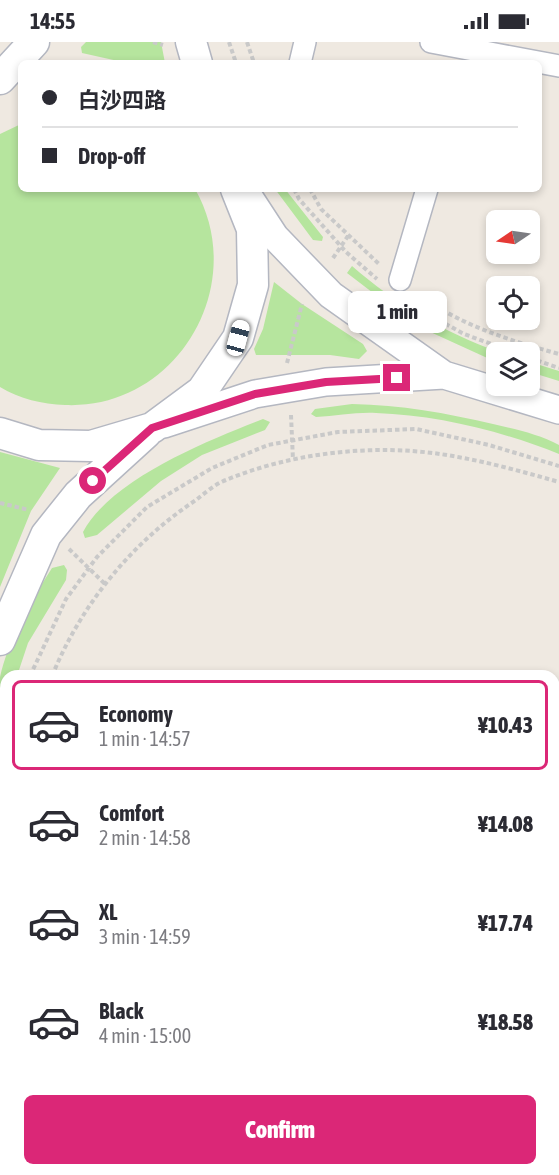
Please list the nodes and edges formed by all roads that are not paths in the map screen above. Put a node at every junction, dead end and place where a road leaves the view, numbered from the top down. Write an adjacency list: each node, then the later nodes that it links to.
1 (34, 42): 11 (main road)
2 (191, 42): 6 (main road)
3 (305, 42): 7 (street)
4 (431, 42): 5 (street)
5 (467, 51): 8 (street)
6 (196, 60)
7 (301, 60)
8 (522, 60)
9 (542, 63): 10 (street)
10 (559, 66)
11 (0, 79)
12 (18, 82): 13 (main road)
13 (0, 88)
14 (237, 192): 20 (main road)
15 (246, 192): 18 (street)
16 (426, 192): 17 (street)
17 (400, 280)
18 (444, 375): 19 (street); 20 (street)
19 (559, 410)
20 (152, 428): 21 (main road); 22 (main road)
21 (0, 433)
22 (0, 640)

